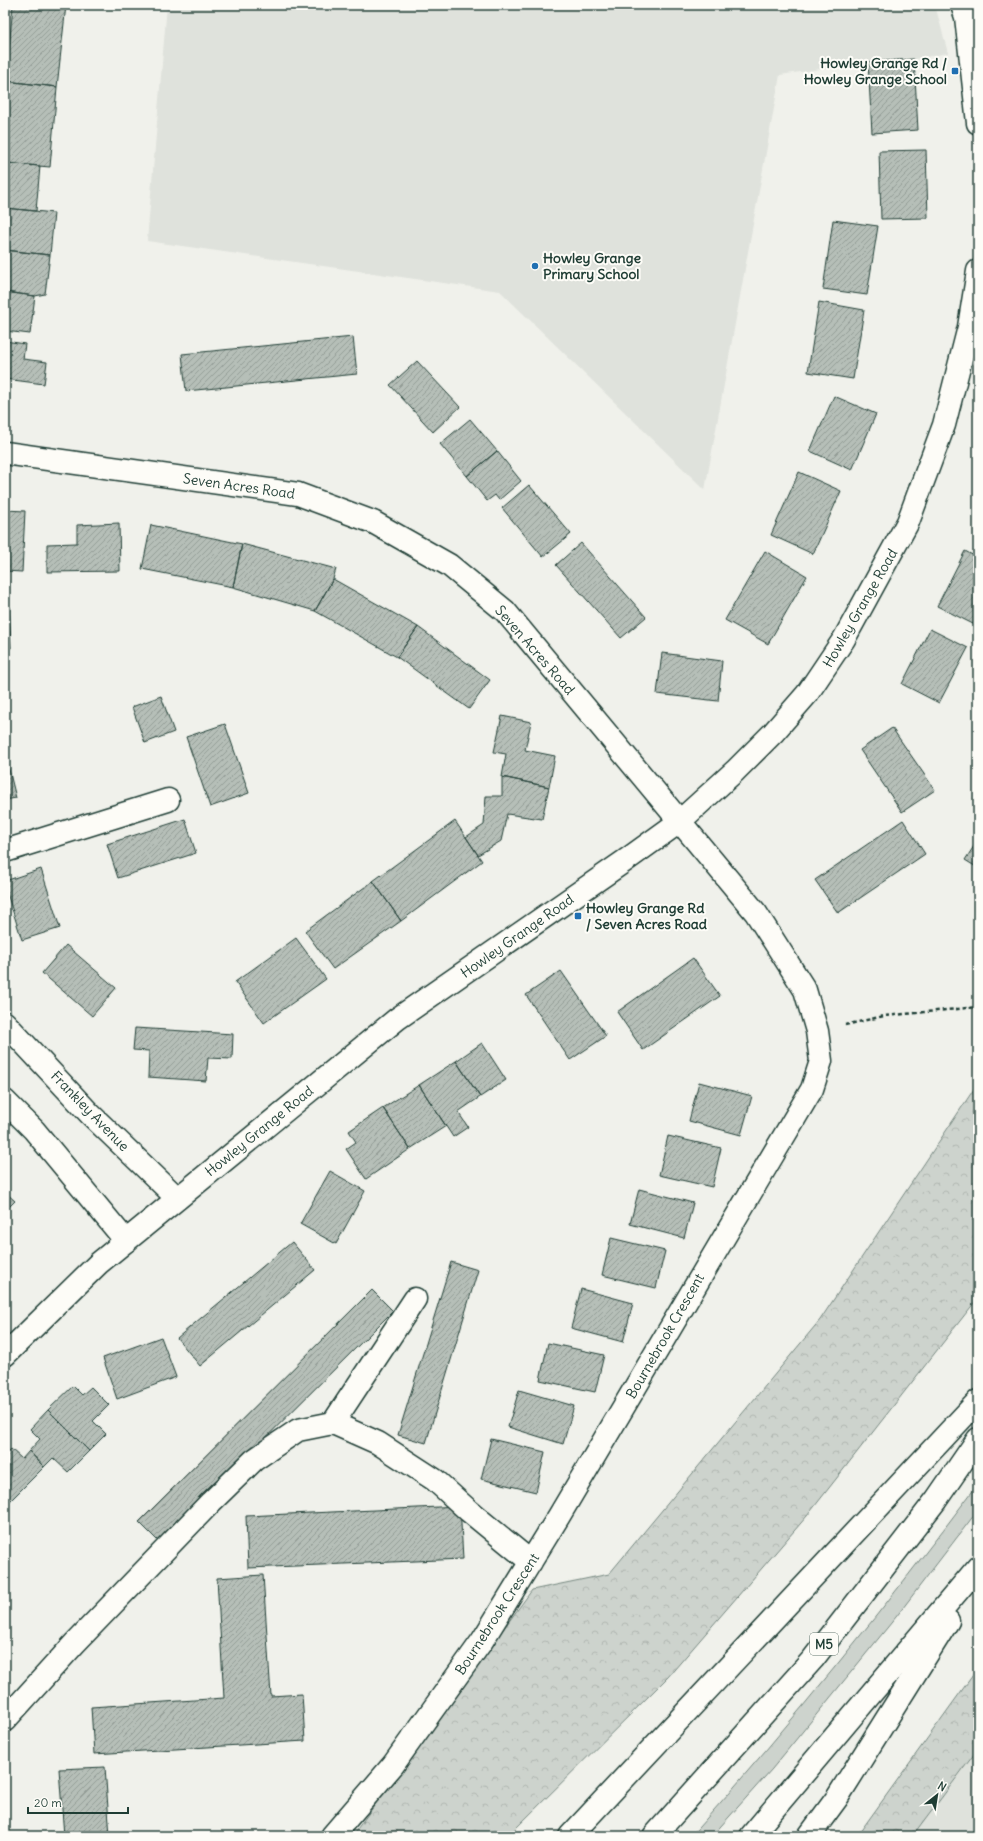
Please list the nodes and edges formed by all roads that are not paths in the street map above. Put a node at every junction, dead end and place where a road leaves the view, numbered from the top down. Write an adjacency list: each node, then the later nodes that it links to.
1 (969, 12): 2 (main road)
2 (978, 122)
3 (978, 271): 4 (main road, Howley Grange Road)
4 (974, 328): 7 (main road, Howley Grange Road)
5 (5, 453): 7 (main road, Seven Acres Road)
6 (168, 800): 8 (main road)
7 (679, 822): 11 (main road, Howley Grange Road); 18 (main road, Bournebrook Crescent)
8 (5, 851)
9 (5, 1023): 11 (main road, Frankley Avenue)
10 (5, 1101): 12 (main road)
11 (176, 1198): 12 (main road, Howley Grange Road)
12 (126, 1241): 14 (main road, Howley Grange Road)
13 (415, 1299): 16 (main road)
14 (5, 1355)
15 (978, 1402): 23 (main road)
16 (333, 1423): 18 (main road); 21 (main road)
17 (978, 1439): 24 (main road, M5)
18 (531, 1562): 22 (main road, Bournebrook Crescent)
19 (978, 1568): 25 (main road)
20 (978, 1572): 26 (main road)
21 (5, 1720)
22 (332, 1836)
23 (570, 1836)
24 (654, 1836)
25 (751, 1836)
26 (810, 1836)

